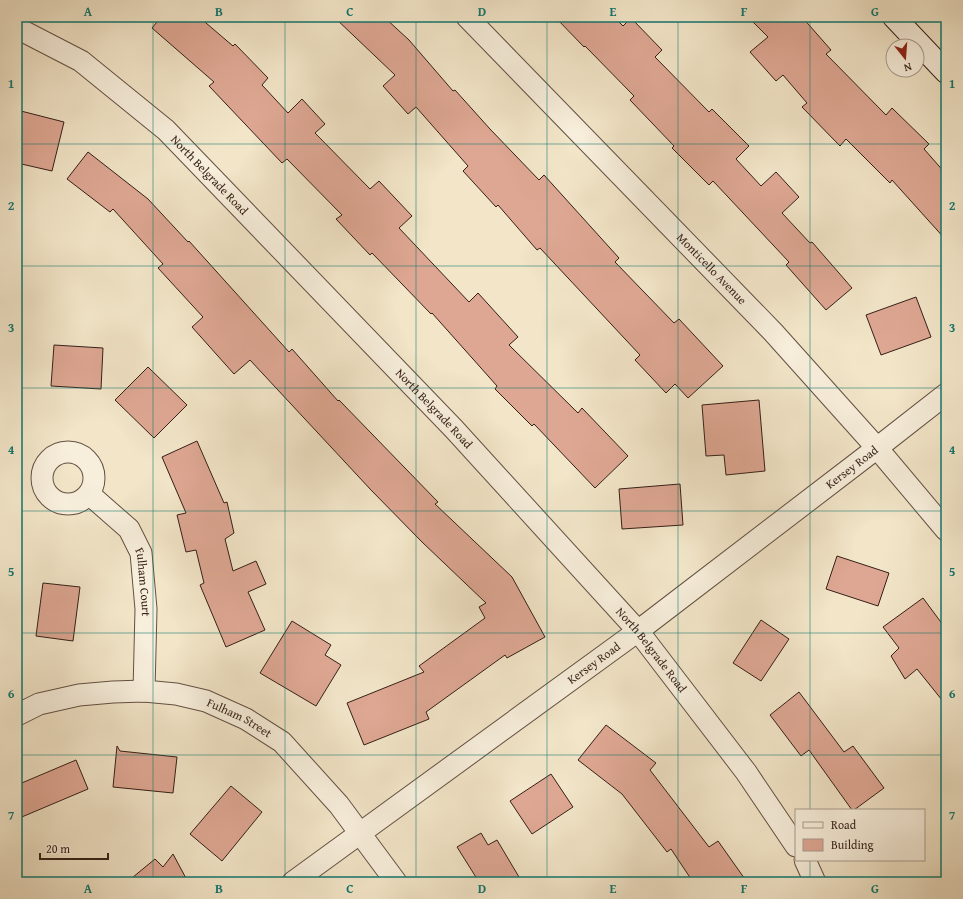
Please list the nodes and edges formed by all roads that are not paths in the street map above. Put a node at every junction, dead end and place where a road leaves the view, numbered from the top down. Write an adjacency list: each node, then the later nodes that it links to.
1 (467, 17): 6 (street, Monticello Avenue)
2 (894, 17): 4 (street)
3 (17, 28): 9 (street, North Belgrade Road)
4 (946, 72)
5 (946, 394): 6 (street, Kersey Road)
6 (877, 448): 8 (street, Monticello Avenue); 9 (street, Kersey Road)
7 (89, 494): 10 (street, Fulham Court)
8 (946, 530)
9 (638, 631): 12 (street, Kersey Road); 13 (street, North Belgrade Road)
10 (144, 691): 11 (street, Fulham Street); 12 (street, Fulham Street)
11 (17, 715)
12 (360, 833): 15 (street, Kersey Road); 16 (street, Fulham Street)
13 (795, 845)
14 (805, 861): 17 (street)
15 (293, 882)
16 (396, 882)
17 (815, 882)

